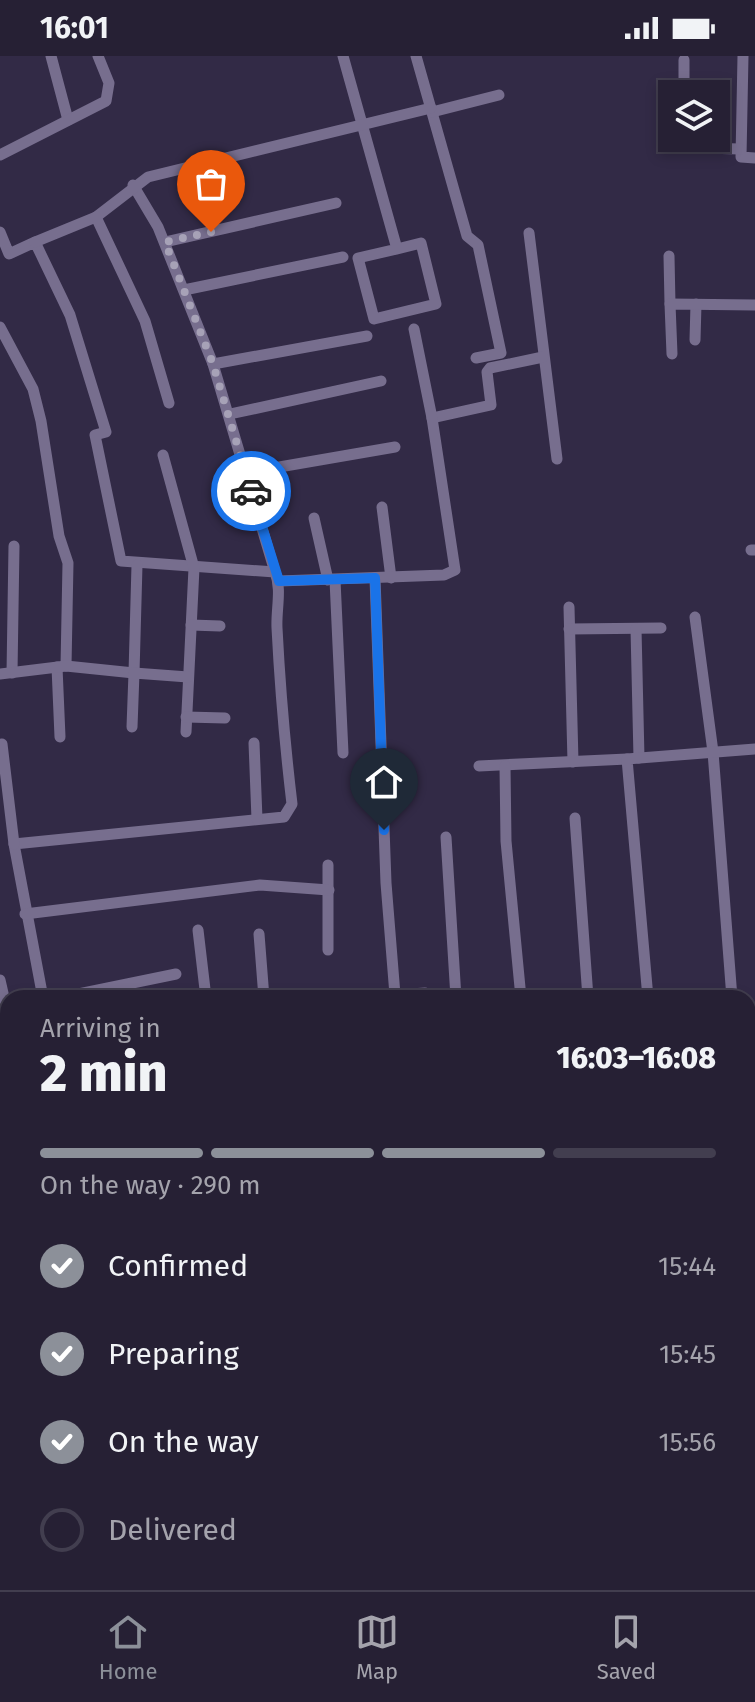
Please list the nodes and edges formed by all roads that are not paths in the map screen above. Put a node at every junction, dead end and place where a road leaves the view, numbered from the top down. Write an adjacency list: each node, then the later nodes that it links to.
1 (51, 56): 10 (street)
2 (98, 56): 10 (street)
3 (343, 56): 11 (street)
4 (416, 56): 9 (street)
5 (743, 56): 13 (street)
6 (684, 60): 7 (street)
7 (684, 80)
8 (499, 95): 9 (street)
9 (431, 110): 11 (street); 37 (street)
10 (68, 120): 14 (street)
11 (363, 127): 16 (street); 23 (street)
12 (730, 148): 13 (street)
13 (740, 149): 15 (street)
14 (0, 155)
15 (755, 158)
16 (133, 185): 18 (street); 22 (street)
17 (336, 203): 22 (street)
18 (96, 217): 21 (street); 40 (street)
19 (0, 232): 24 (street)
20 (529, 233): 36 (street)
21 (35, 242): 24 (street); 50 (street)
22 (165, 242): 27 (street)
23 (397, 249): 23 (street)
24 (4, 255)
25 (669, 256): 28 (street)
26 (343, 257): 27 (street)
27 (184, 290): 38 (street)
28 (670, 304): 29 (street); 35 (street)
29 (696, 304): 30 (street); 34 (street)
30 (755, 305)
31 (0, 327): 63 (street)
32 (414, 329): 42 (street)
33 (367, 336): 38 (street)
34 (695, 340)
35 (672, 354)
36 (543, 357): 42 (street); 45 (street)
37 (476, 358)
38 (213, 364): 41 (street)
39 (381, 381): 41 (street)
40 (169, 403)
41 (230, 414): 46 (street)
42 (432, 418): 54 (street)
43 (395, 447): 46 (street)
44 (163, 455): 51 (street)
45 (557, 459)
46 (245, 473): 52 (street)
47 (382, 507): 54 (street)
48 (314, 518): 55 (street)
49 (14, 546): 65 (street)
50 (137, 565): 51 (street); 64 (street)
51 (194, 568): 52 (street); 58 (street)
52 (277, 577): 55 (street); 82 (street)
53 (375, 578): 54 (street); 55 (street); 96 (street)
54 (391, 578)
55 (331, 580): 76 (street)
56 (569, 607): 61 (street)
57 (695, 617): 75 (street)
58 (191, 625): 59 (street); 66 (street)
59 (220, 626)
60 (661, 628): 62 (street)
61 (569, 629): 62 (street); 78 (street)
62 (636, 629): 77 (street)
63 (62, 666): 64 (street); 65 (street); 71 (street)
64 (134, 673): 66 (street); 69 (street)
65 (6, 674)
66 (188, 677): 67 (street)
67 (186, 717): 68 (street); 70 (street)
68 (225, 718)
69 (132, 727)
70 (186, 732)
71 (60, 737)
72 (254, 743): 82 (street)
73 (2, 744): 84 (street)
74 (755, 749): 75 (street)
75 (713, 752): 77 (street); 101 (street)
76 (343, 753)
77 (633, 759): 78 (street); 100 (street)
78 (573, 762): 80 (street)
79 (479, 766): 80 (street)
80 (505, 766): 98 (street)
81 (575, 818): 99 (street)
82 (257, 819): 84 (street)
83 (446, 837): 97 (street)
84 (14, 844): 87 (street)
85 (328, 865): 86 (street)
86 (329, 890): 87 (street); 90 (street)
87 (25, 914): 92 (street)
88 (198, 930): 94 (street)
89 (259, 934): 95 (street)
90 (328, 950)
91 (176, 974): 93 (street)
92 (41, 990)
93 (98, 990)
94 (205, 990)
95 (263, 990)
96 (395, 990)
97 (456, 990)
98 (520, 990)
99 (587, 990)
100 (647, 990)
101 (731, 990)

